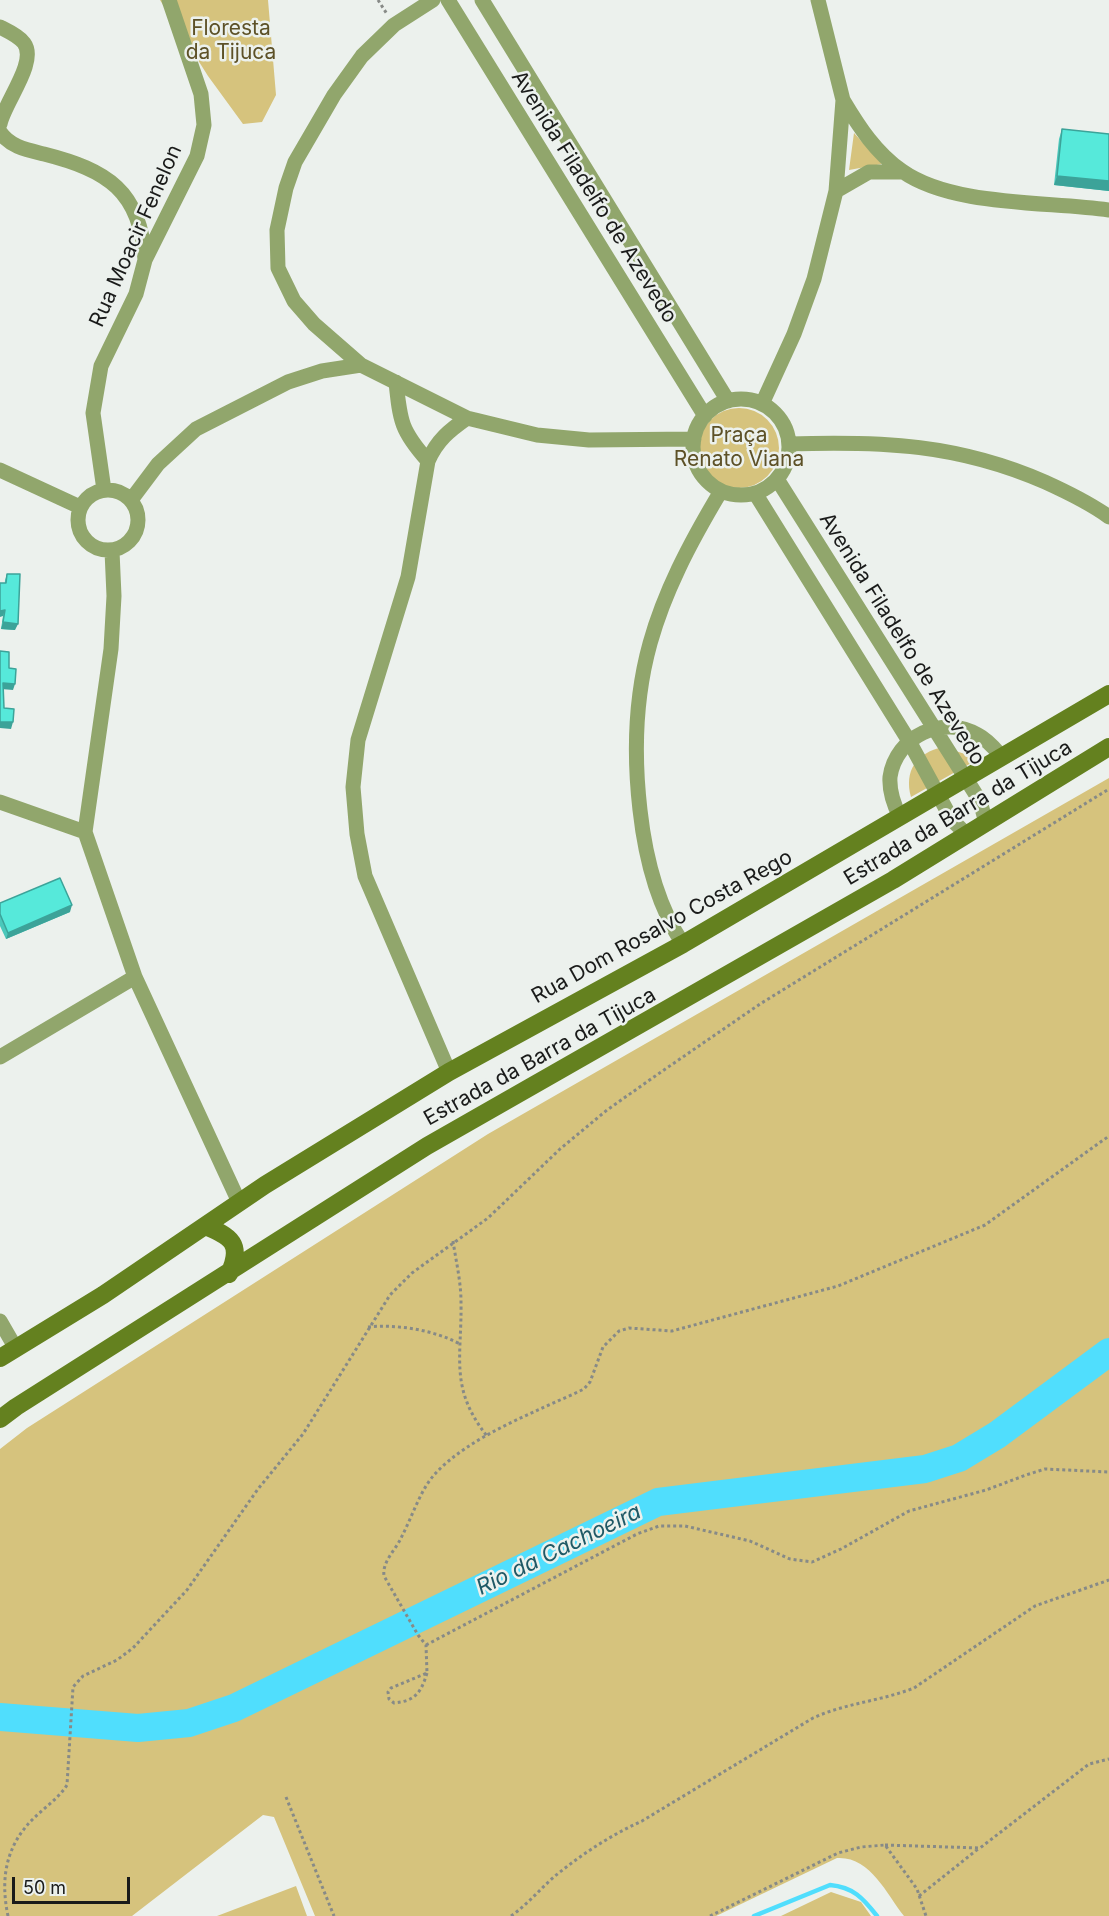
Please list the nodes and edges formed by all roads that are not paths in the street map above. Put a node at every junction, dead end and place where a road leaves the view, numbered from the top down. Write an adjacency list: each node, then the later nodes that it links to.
1 (169, 0): 13 (street, Rua Moacir Fenelon)
2 (434, 0): 14 (street)
3 (448, 0): 18 (street, Avenida Filadelfo de Azevedo)
4 (482, 0): 16 (street, Avenida Filadelfo de Azevedo)
5 (818, 0): 7 (street)
6 (0, 27): 8 (street)
7 (843, 100): 10 (street); 11 (street)
8 (0, 124)
9 (0, 132): 13 (street)
10 (903, 172): 11 (street); 12 (street)
11 (836, 191): 17 (street)
12 (1109, 210)
13 (145, 260): 25 (street, Rua Moacir Fenelon)
14 (361, 365): 15 (street); 28 (street)
15 (396, 382): 19 (street); 22 (street)
16 (728, 401): 17 (street); 18 (street)
17 (762, 404): 21 (street)
18 (705, 416): 20 (street)
19 (467, 417): 20 (street); 22 (street)
20 (694, 440): 26 (street)
21 (789, 444): 24 (street); 30 (street)
22 (428, 461): 47 (street)
23 (0, 470): 29 (street)
24 (777, 479): 27 (street); 33 (street, Avenida Filadelfo de Azevedo)
25 (104, 490): 28 (street); 29 (street)
26 (721, 491): 27 (street); 44 (street)
27 (755, 493): 34 (street)
28 (131, 501): 31 (street)
29 (80, 507): 31 (street)
30 (1109, 517)
31 (112, 551): 42 (street)
32 (1109, 694): 36 (main road, Rua Dom Rosalvo Costa Rego)
33 (934, 728): 34 (street); 36 (street); 37 (street, Avenida Filadelfo de Azevedo)
34 (909, 741): 38 (street); 40 (street)
35 (1109, 747): 41 (main road, Estrada da Barra da Tijuca)
36 (1002, 757): 37 (main road, Rua Dom Rosalvo Costa Rego)
37 (965, 778): 38 (main road, Rua Dom Rosalvo Costa Rego); 41 (street, Avenida Filadelfo de Azevedo)
38 (939, 794): 40 (main road, Rua Dom Rosalvo Costa Rego); 43 (street)
39 (0, 802): 42 (street)
40 (900, 818): 44 (main road, Rua Dom Rosalvo Costa Rego)
41 (986, 823): 43 (main road, Estrada da Barra da Tijuca)
42 (85, 832): 45 (street)
43 (966, 834): 50 (main road, Estrada da Barra da Tijuca)
44 (683, 944): 47 (main road, Rua Dom Rosalvo Costa Rego)
45 (135, 976): 46 (street); 48 (street)
46 (0, 1058)
47 (449, 1072): 48 (main road, Rua Dom Rosalvo Costa Rego)
48 (239, 1202): 49 (main road)
49 (205, 1226): 50 (main road); 52 (main road)
50 (229, 1274): 54 (main road, Estrada da Barra da Tijuca)
51 (0, 1320): 52 (street)
52 (15, 1347): 53 (main road)
53 (0, 1359)
54 (0, 1419)

